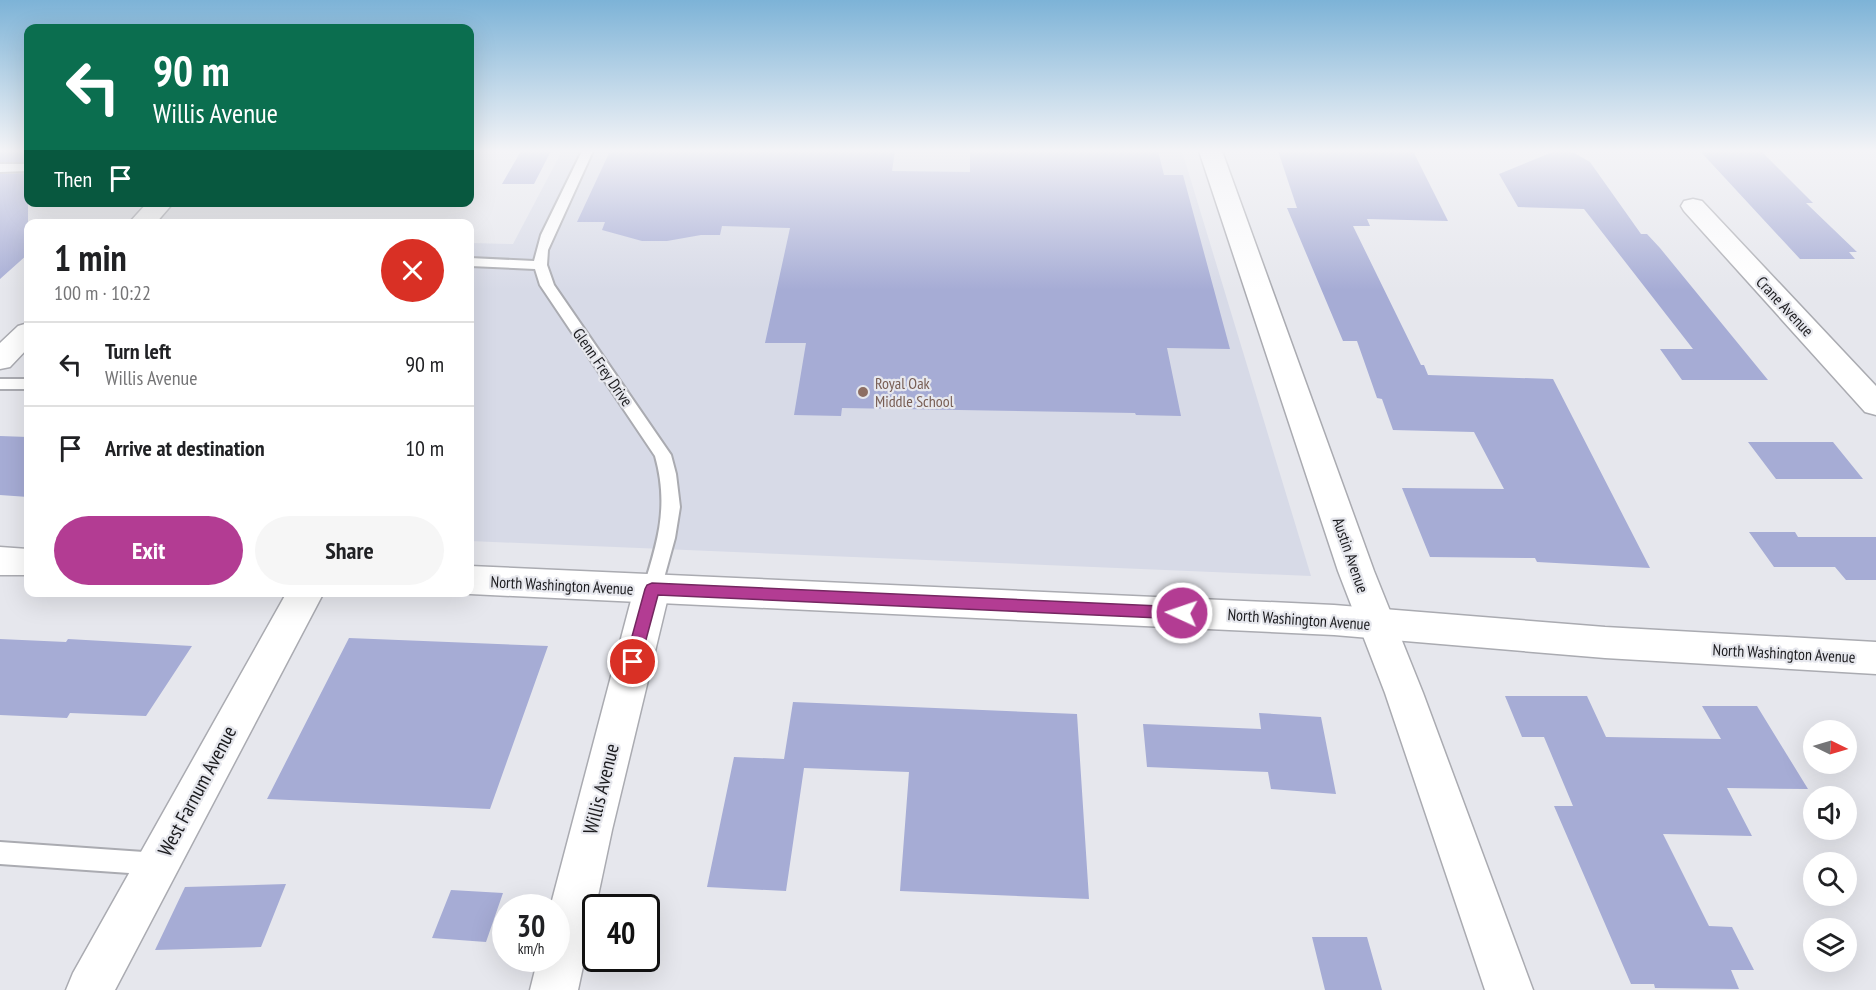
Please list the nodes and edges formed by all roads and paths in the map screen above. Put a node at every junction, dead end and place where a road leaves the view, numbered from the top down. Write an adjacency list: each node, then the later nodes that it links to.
1 (566, 197): 7 (lane)
2 (1226, 197): 18 (street, Austin Avenue)
3 (1693, 206): 12 (street, Crane Avenue)
4 (157, 207): 5 (street)
5 (145, 219)
6 (474, 262): 7 (lane)
7 (540, 265): 16 (lane, Glenn Frey Drive)
8 (24, 336): 9 (street)
9 (0, 360)
10 (0, 384): 11 (lane)
11 (24, 384)
12 (1876, 405)
13 (0, 561): 14 (street)
14 (24, 562)
15 (474, 580): 16 (street, North Washington Avenue)
16 (652, 589): 18 (street, North Washington Avenue); 23 (street, Willis Avenue)
17 (303, 597): 21 (street, West Farnum Avenue)
18 (1375, 624): 19 (street, North Washington Avenue); 24 (street, Austin Avenue)
19 (1876, 658)
20 (0, 853): 21 (lane)
21 (158, 864): 22 (street, West Farnum Avenue)
22 (90, 990)
23 (554, 990)
24 (1509, 990)

